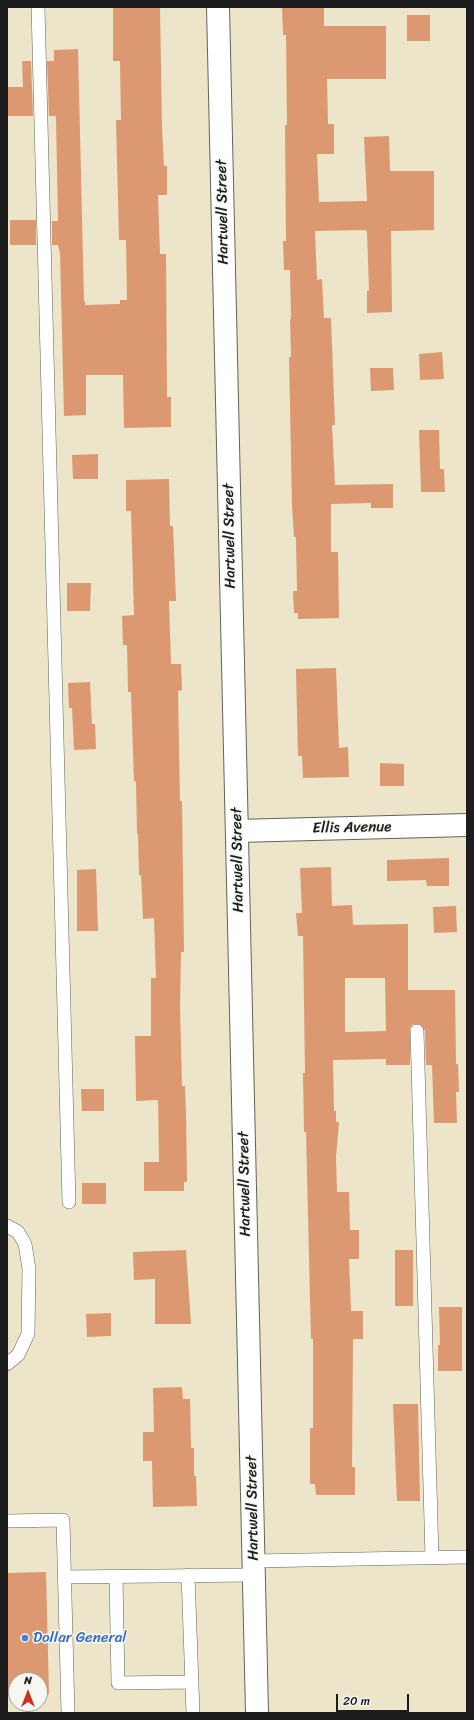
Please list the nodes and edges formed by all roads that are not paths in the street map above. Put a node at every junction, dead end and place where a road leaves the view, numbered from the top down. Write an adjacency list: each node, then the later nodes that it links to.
1 (38, 7): 6 (lane)
2 (218, 7): 4 (street, Hartwell Street)
3 (467, 825): 4 (street, Ellis Avenue)
4 (237, 831): 12 (street, Hartwell Street)
5 (417, 1030): 11 (lane)
6 (69, 1202)
7 (7, 1226): 8 (lane)
8 (7, 1364)
9 (7, 1521): 15 (lane)
10 (467, 1556): 11 (lane)
11 (432, 1557): 12 (lane)
12 (254, 1568): 14 (lane); 19 (street, Hartwell Street)
13 (116, 1576): 14 (lane); 15 (lane); 16 (lane)
14 (188, 1576): 16 (lane)
15 (64, 1577): 17 (lane)
16 (192, 1682): 18 (lane)
17 (68, 1713)
18 (193, 1713)
19 (258, 1713)

